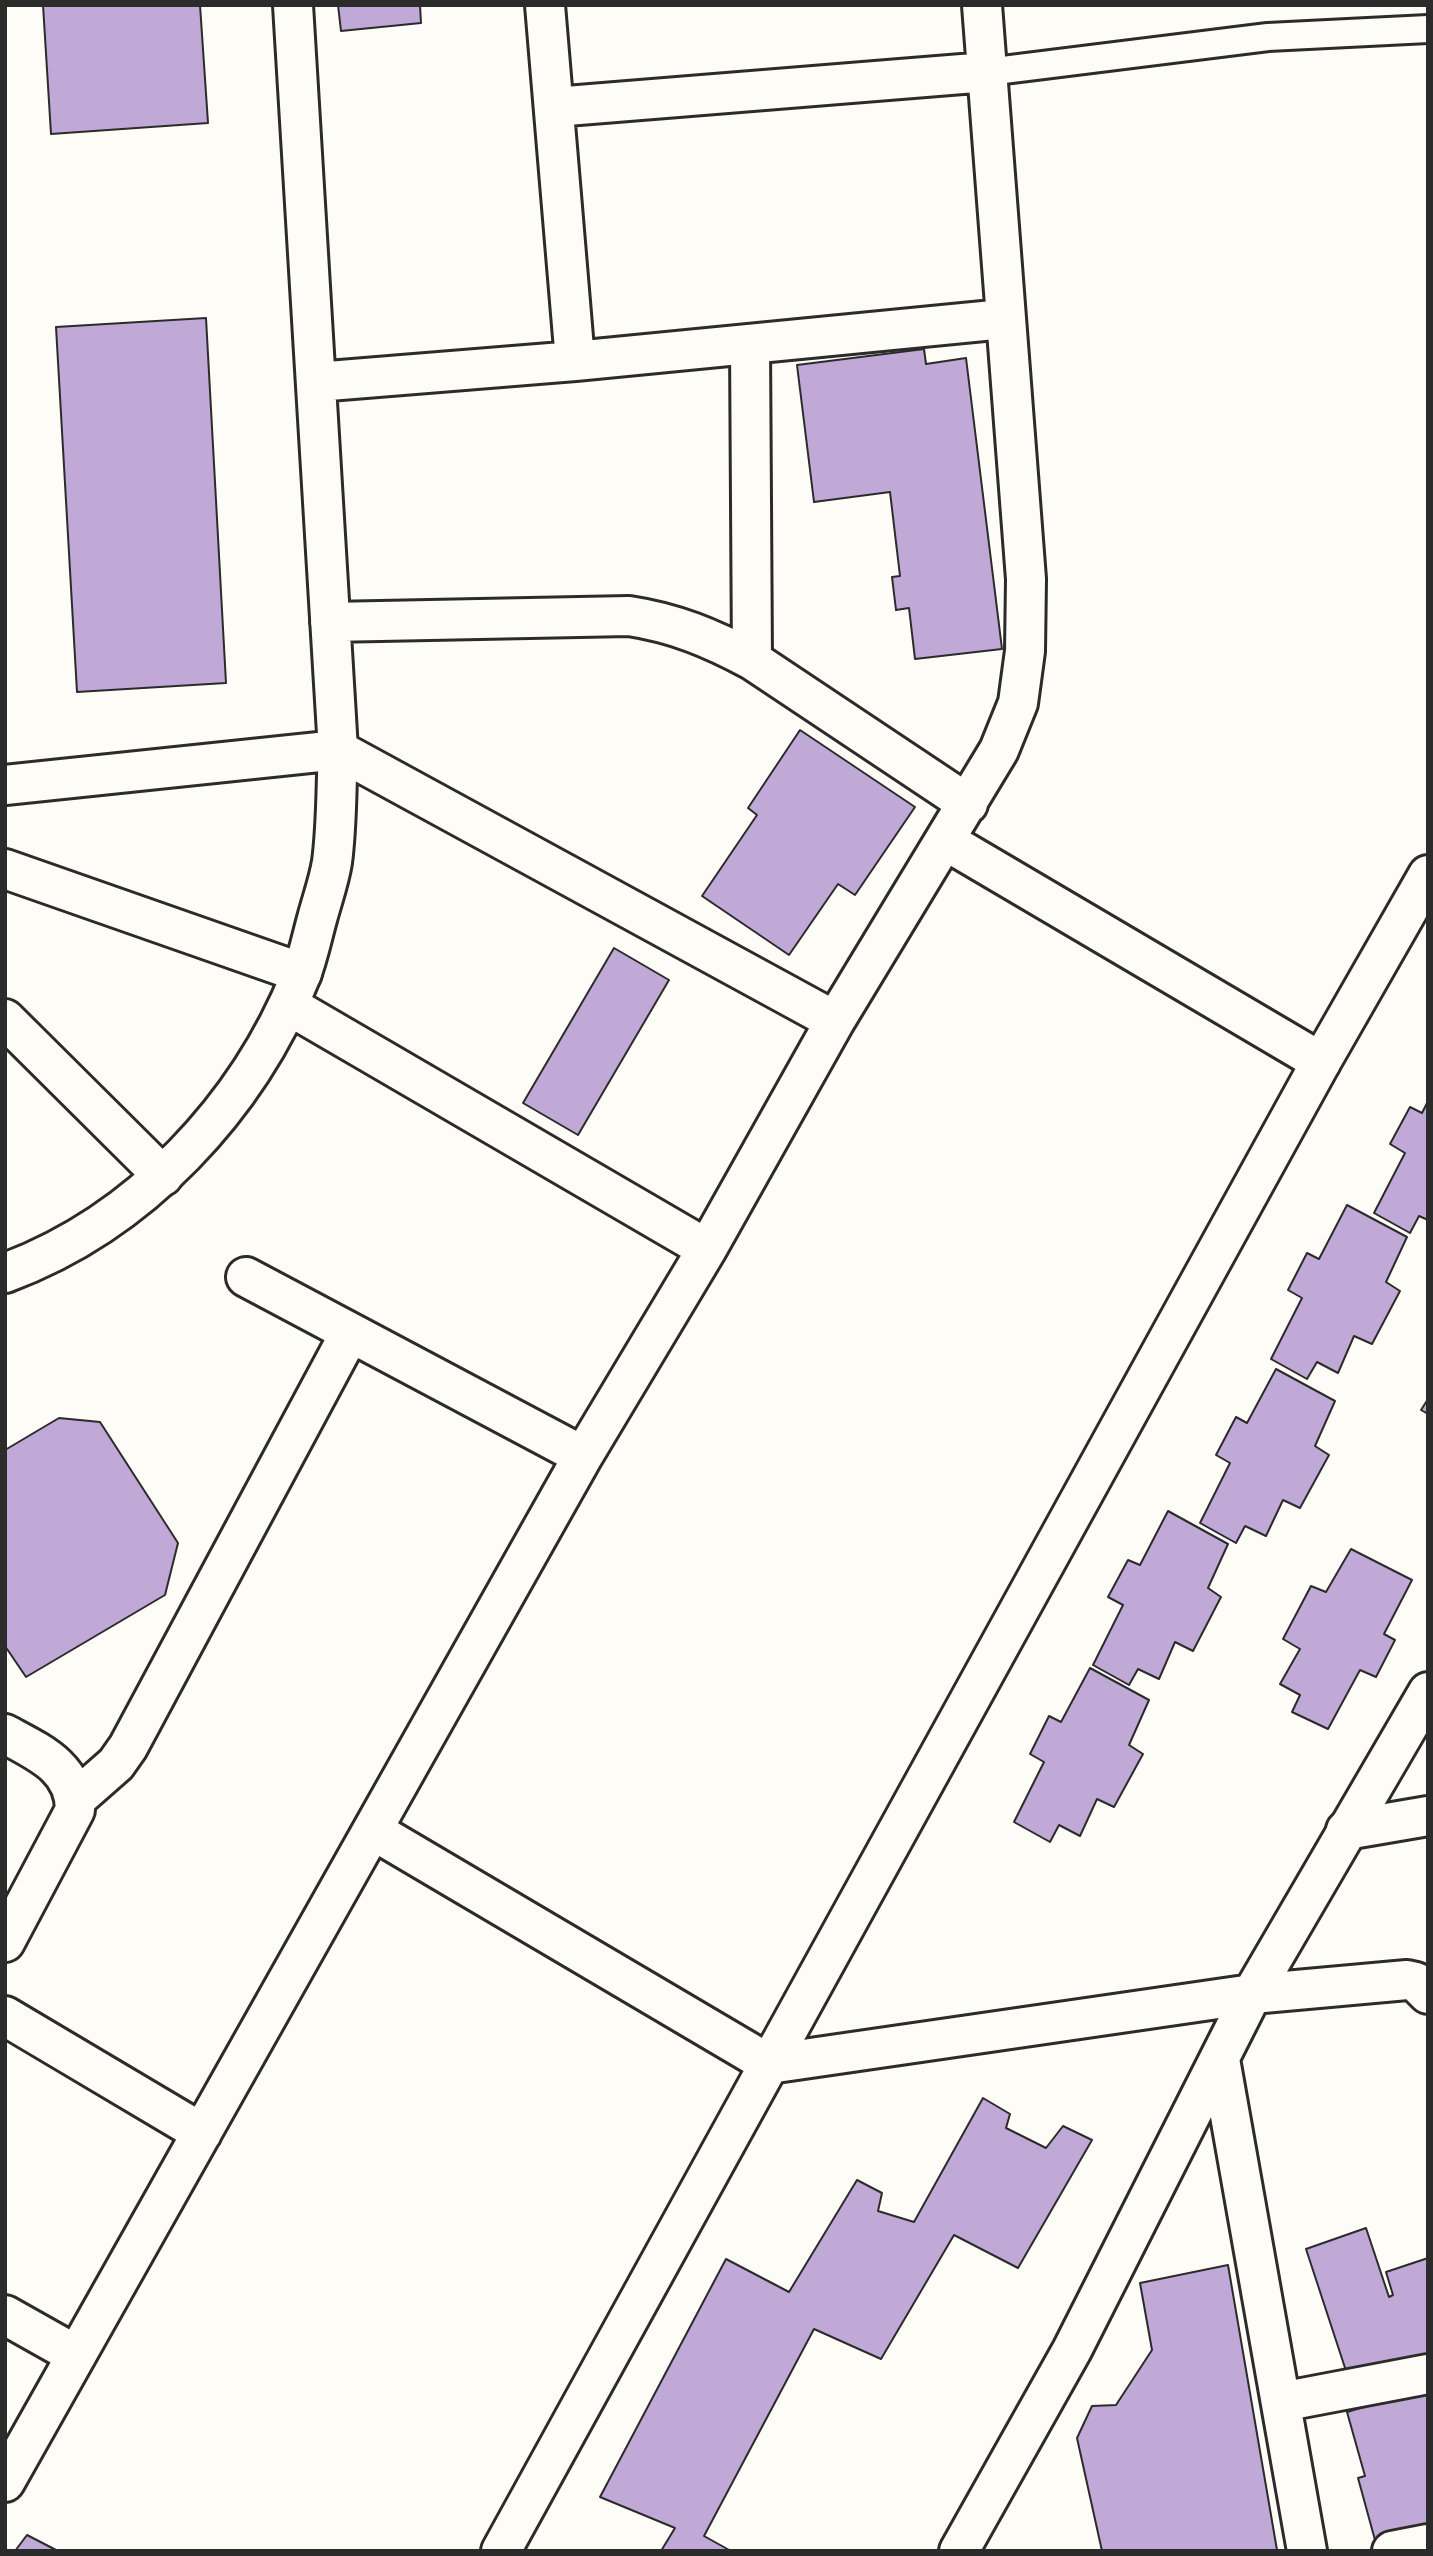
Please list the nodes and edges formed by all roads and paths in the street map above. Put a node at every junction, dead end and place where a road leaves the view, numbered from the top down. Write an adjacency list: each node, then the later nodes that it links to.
1 (293, 5): 10 (street)
2 (545, 5): 6 (street)
3 (982, 5): 5 (street)
4 (1428, 29): 5 (lane)
5 (987, 72): 6 (street); 7 (street)
6 (554, 107): 9 (street)
7 (1004, 319): 8 (street); 15 (street)
8 (750, 344): 9 (street); 12 (street)
9 (575, 361): 10 (street)
10 (316, 382): 11 (street)
11 (330, 622): 12 (street); 13 (street)
12 (752, 660): 15 (street)
13 (338, 750): 14 (street); 19 (street); 21 (street)
14 (5, 785)
15 (968, 804): 16 (street)
16 (946, 841): 21 (street); 22 (street)
17 (5, 870): 19 (street)
18 (1428, 875): 22 (street)
19 (295, 989): 23 (street); 24 (street)
20 (5, 1019): 23 (street)
21 (835, 1021): 24 (street)
22 (1321, 1062): 40 (street)
23 (163, 1176): 25 (street)
24 (707, 1249): 28 (street)
25 (5, 1273)
26 (246, 1277): 27 (street)
27 (351, 1333): 28 (street); 31 (street)
28 (583, 1456): 34 (street)
29 (1428, 1692): 33 (street)
30 (5, 1734): 31 (street)
31 (75, 1800): 35 (street)
32 (1428, 1816): 33 (street)
33 (1346, 1830): 36 (street)
34 (374, 1831): 40 (street); 41 (street)
35 (5, 1942)
36 (1252, 1994): 37 (street); 39 (street); 40 (street)
37 (1428, 1994)
38 (5, 2016): 41 (street)
39 (1220, 2059): 45 (street); 49 (street)
40 (769, 2064): 48 (street)
41 (202, 2133): 43 (street)
42 (5, 2315): 43 (street)
43 (76, 2355): 46 (street)
44 (1428, 2374): 45 (street)
45 (1281, 2402): 50 (street)
46 (5, 2482)
47 (1428, 2544): 51 (street)
48 (501, 2551)
49 (959, 2551)
50 (1307, 2551)
51 (1392, 2551)

